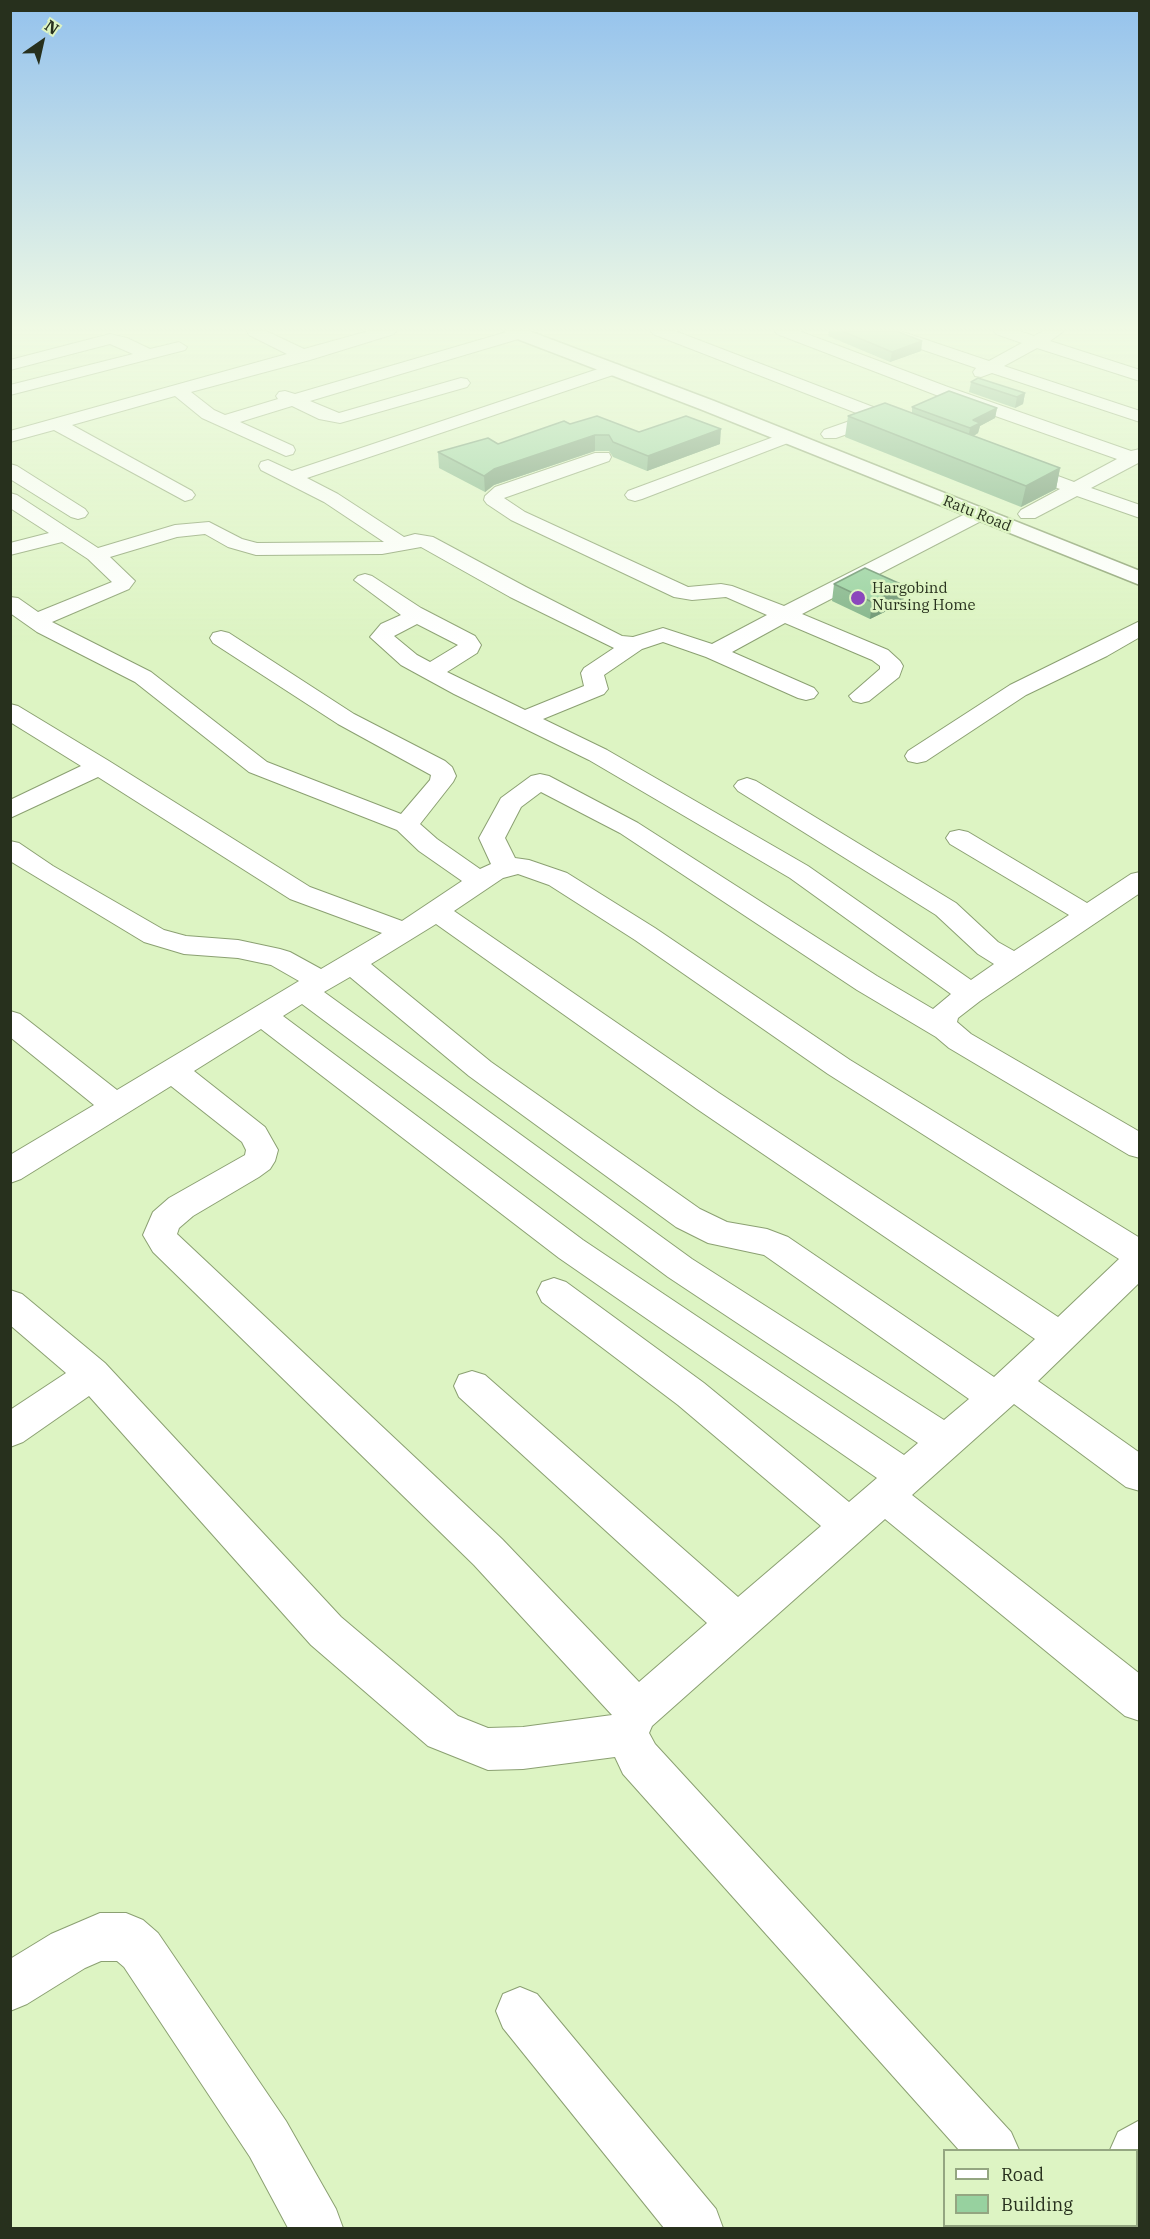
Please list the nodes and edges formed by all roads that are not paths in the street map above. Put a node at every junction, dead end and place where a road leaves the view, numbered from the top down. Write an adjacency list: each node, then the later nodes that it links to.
1 (77, 435): 18 (street)
2 (254, 435): 10 (street)
3 (415, 435): 16 (street)
4 (783, 435): 9 (main road, Ratu Road)
5 (799, 435): 31 (main road)
6 (818, 435): 30 (main road)
7 (834, 435): 23 (main road, Ratu Road)
8 (1074, 435): 11 (street)
9 (787, 437): 19 (street); 24 (main road, Ratu Road)
10 (286, 450)
11 (1136, 456): 17 (street)
12 (602, 457): 36 (street)
13 (999, 460): 17 (street)
14 (268, 466): 16 (street)
15 (10, 470): 22 (street)
16 (292, 477): 27 (street)
17 (1074, 488): 21 (street); 23 (street)
18 (185, 495)
19 (635, 495)
20 (10, 499): 26 (street)
21 (1140, 512)
22 (78, 513)
23 (1028, 514): 25 (main road, Ratu Road)
24 (978, 516): 32 (main road, Ratu Road); 36 (street)
25 (1050, 522)
26 (66, 535): 28 (street); 29 (street)
27 (401, 544): 29 (street); 40 (street)
28 (10, 549)
29 (95, 555): 37 (street)
30 (1140, 562)
31 (1140, 570)
32 (1140, 579)
33 (365, 580): 35 (street)
34 (10, 603): 37 (street)
35 (413, 613): 42 (street); 42 (street)
36 (782, 614): 41 (street); 44 (street)
37 (36, 621): 52 (street)
38 (1140, 627): 47 (street)
39 (221, 638): 52 (street)
40 (634, 644): 41 (street); 46 (street)
41 (714, 652): 43 (street)
42 (431, 672): 46 (street)
43 (806, 693)
44 (861, 696)
45 (10, 711): 49 (street)
46 (524, 719): 48 (street)
47 (917, 756)
48 (563, 765): 55 (street); 64 (street); 67 (street)
49 (100, 766): 51 (street); 60 (street)
50 (747, 786): 62 (street)
51 (10, 810)
52 (406, 825): 56 (street)
53 (959, 838): 59 (street)
54 (10, 849): 63 (street)
55 (506, 867): 56 (street); 72 (street)
56 (480, 880): 58 (street)
57 (1140, 880): 59 (street)
58 (436, 911): 60 (street); 75 (street)
59 (1088, 915): 62 (street)
60 (405, 932): 61 (street)
61 (351, 963): 63 (street); 78 (street)
62 (1014, 964): 64 (street)
63 (313, 986): 65 (street); 80 (street)
64 (970, 994): 67 (street)
65 (262, 1015): 68 (street); 82 (street)
66 (10, 1021): 69 (street)
67 (947, 1030): 70 (street)
68 (173, 1071): 69 (street); 86 (street)
69 (116, 1106): 71 (street)
70 (1140, 1148)
71 (10, 1171)
72 (1140, 1257): 75 (street)
73 (554, 1292): 83 (street)
74 (10, 1304): 76 (street)
75 (1060, 1337): 78 (street)
76 (92, 1374): 79 (street); 86 (street)
77 (471, 1386): 84 (street)
78 (1004, 1390): 80 (street); 81 (street)
79 (10, 1431)
80 (946, 1441): 82 (street)
81 (1140, 1475)
82 (894, 1486): 83 (street); 85 (street)
83 (849, 1526): 84 (street)
84 (737, 1623): 86 (street)
85 (1140, 1701)
86 (632, 1723): 89 (street)
87 (10, 1987): 90 (street)
88 (520, 2011): 91 (street)
89 (991, 2149)
90 (317, 2229)
91 (697, 2229)

